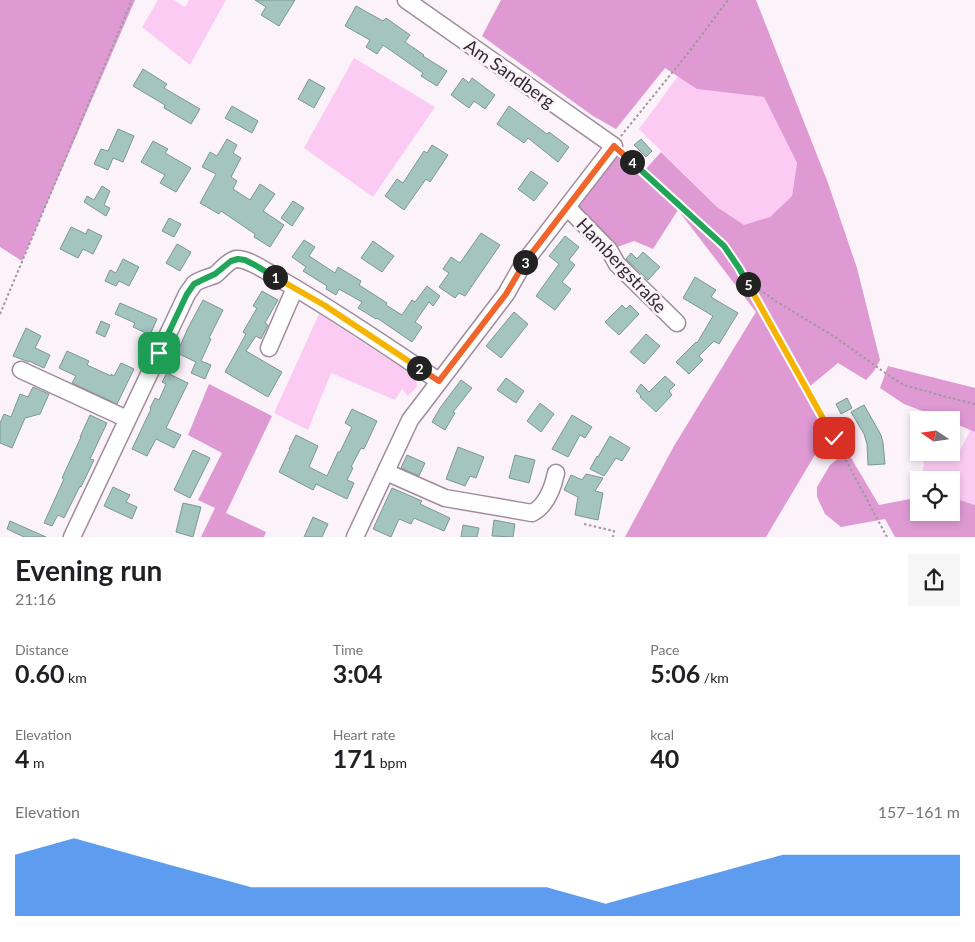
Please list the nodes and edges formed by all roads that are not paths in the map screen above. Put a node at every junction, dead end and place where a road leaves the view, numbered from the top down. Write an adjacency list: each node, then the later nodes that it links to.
1 (406, 0): 2 (street, Am Sandberg)
2 (614, 146): 3 (street, Hambergstraße)
3 (567, 207): 5 (street, Hambergstraße); 8 (street, Hambergstraße)
4 (295, 288): 6 (street); 8 (street); 9 (street)
5 (677, 323)
6 (269, 348)
7 (21, 370): 9 (street)
8 (439, 381): 10 (street, Hambergstraße)
9 (127, 419): 13 (street)
10 (386, 472): 11 (street); 12 (street, Hambergstraße)
11 (556, 472)
12 (359, 535)
13 (72, 537)

